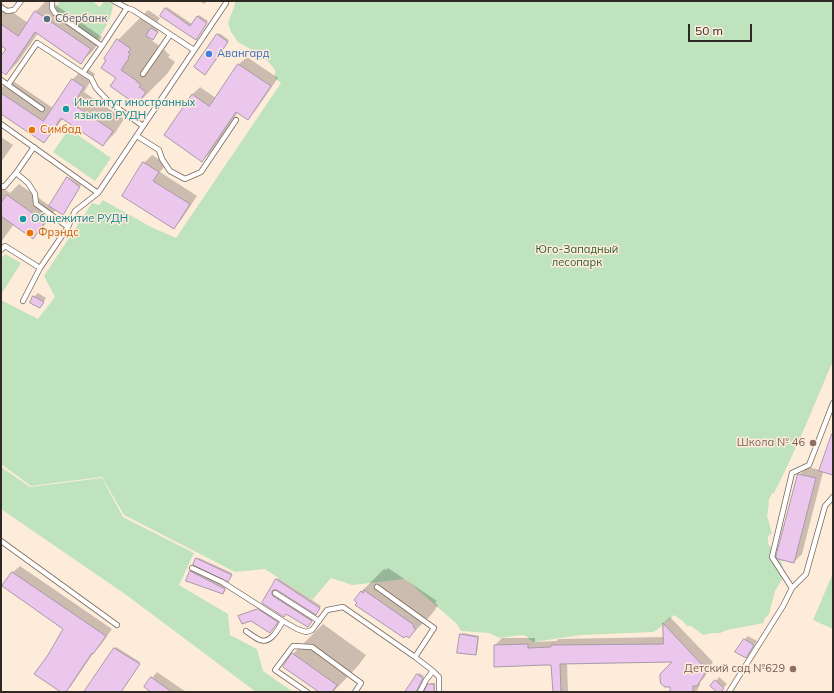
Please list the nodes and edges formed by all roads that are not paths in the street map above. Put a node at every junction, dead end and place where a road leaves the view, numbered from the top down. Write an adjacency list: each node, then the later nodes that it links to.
1 (21, 1): 5 (lane)
2 (52, 1): 8 (lane)
3 (114, 1): 6 (lane)
4 (226, 1): 9 (lane)
5 (1, 8)
6 (127, 8): 7 (lane); 8 (lane)
7 (170, 35): 9 (lane); 11 (lane)
8 (102, 46): 10 (lane)
9 (194, 50): 17 (lane)
10 (83, 73): 13 (lane); 17 (lane)
11 (143, 74)
12 (1, 80): 13 (lane)
13 (8, 85): 14 (lane)
14 (42, 109)
15 (236, 120): 18 (lane)
16 (1, 124): 19 (lane)
17 (143, 126): 18 (lane)
18 (136, 136): 22 (lane)
19 (34, 147): 20 (lane); 22 (lane)
20 (16, 173): 21 (lane); 23 (lane)
21 (1, 186)
22 (98, 193): 23 (lane)
23 (68, 227): 26 (lane)
24 (3, 244): 25 (lane); 26 (lane)
25 (1, 250)
26 (40, 268): 27 (lane)
27 (23, 301)
28 (833, 403): 33 (lane)
29 (833, 497): 33 (lane)
30 (1, 541): 37 (lane)
31 (192, 568): 35 (lane)
32 (377, 587): 39 (lane)
33 (792, 588): 45 (lane)
34 (275, 593): 36 (lane)
35 (283, 621): 36 (lane); 38 (lane)
36 (319, 621): 39 (lane)
37 (117, 625)
38 (246, 631)
39 (415, 657): 40 (lane)
40 (433, 671): 43 (lane); 44 (lane)
41 (307, 692): 42 (lane)
42 (355, 692)
43 (420, 692)
44 (439, 692)
45 (730, 692)

